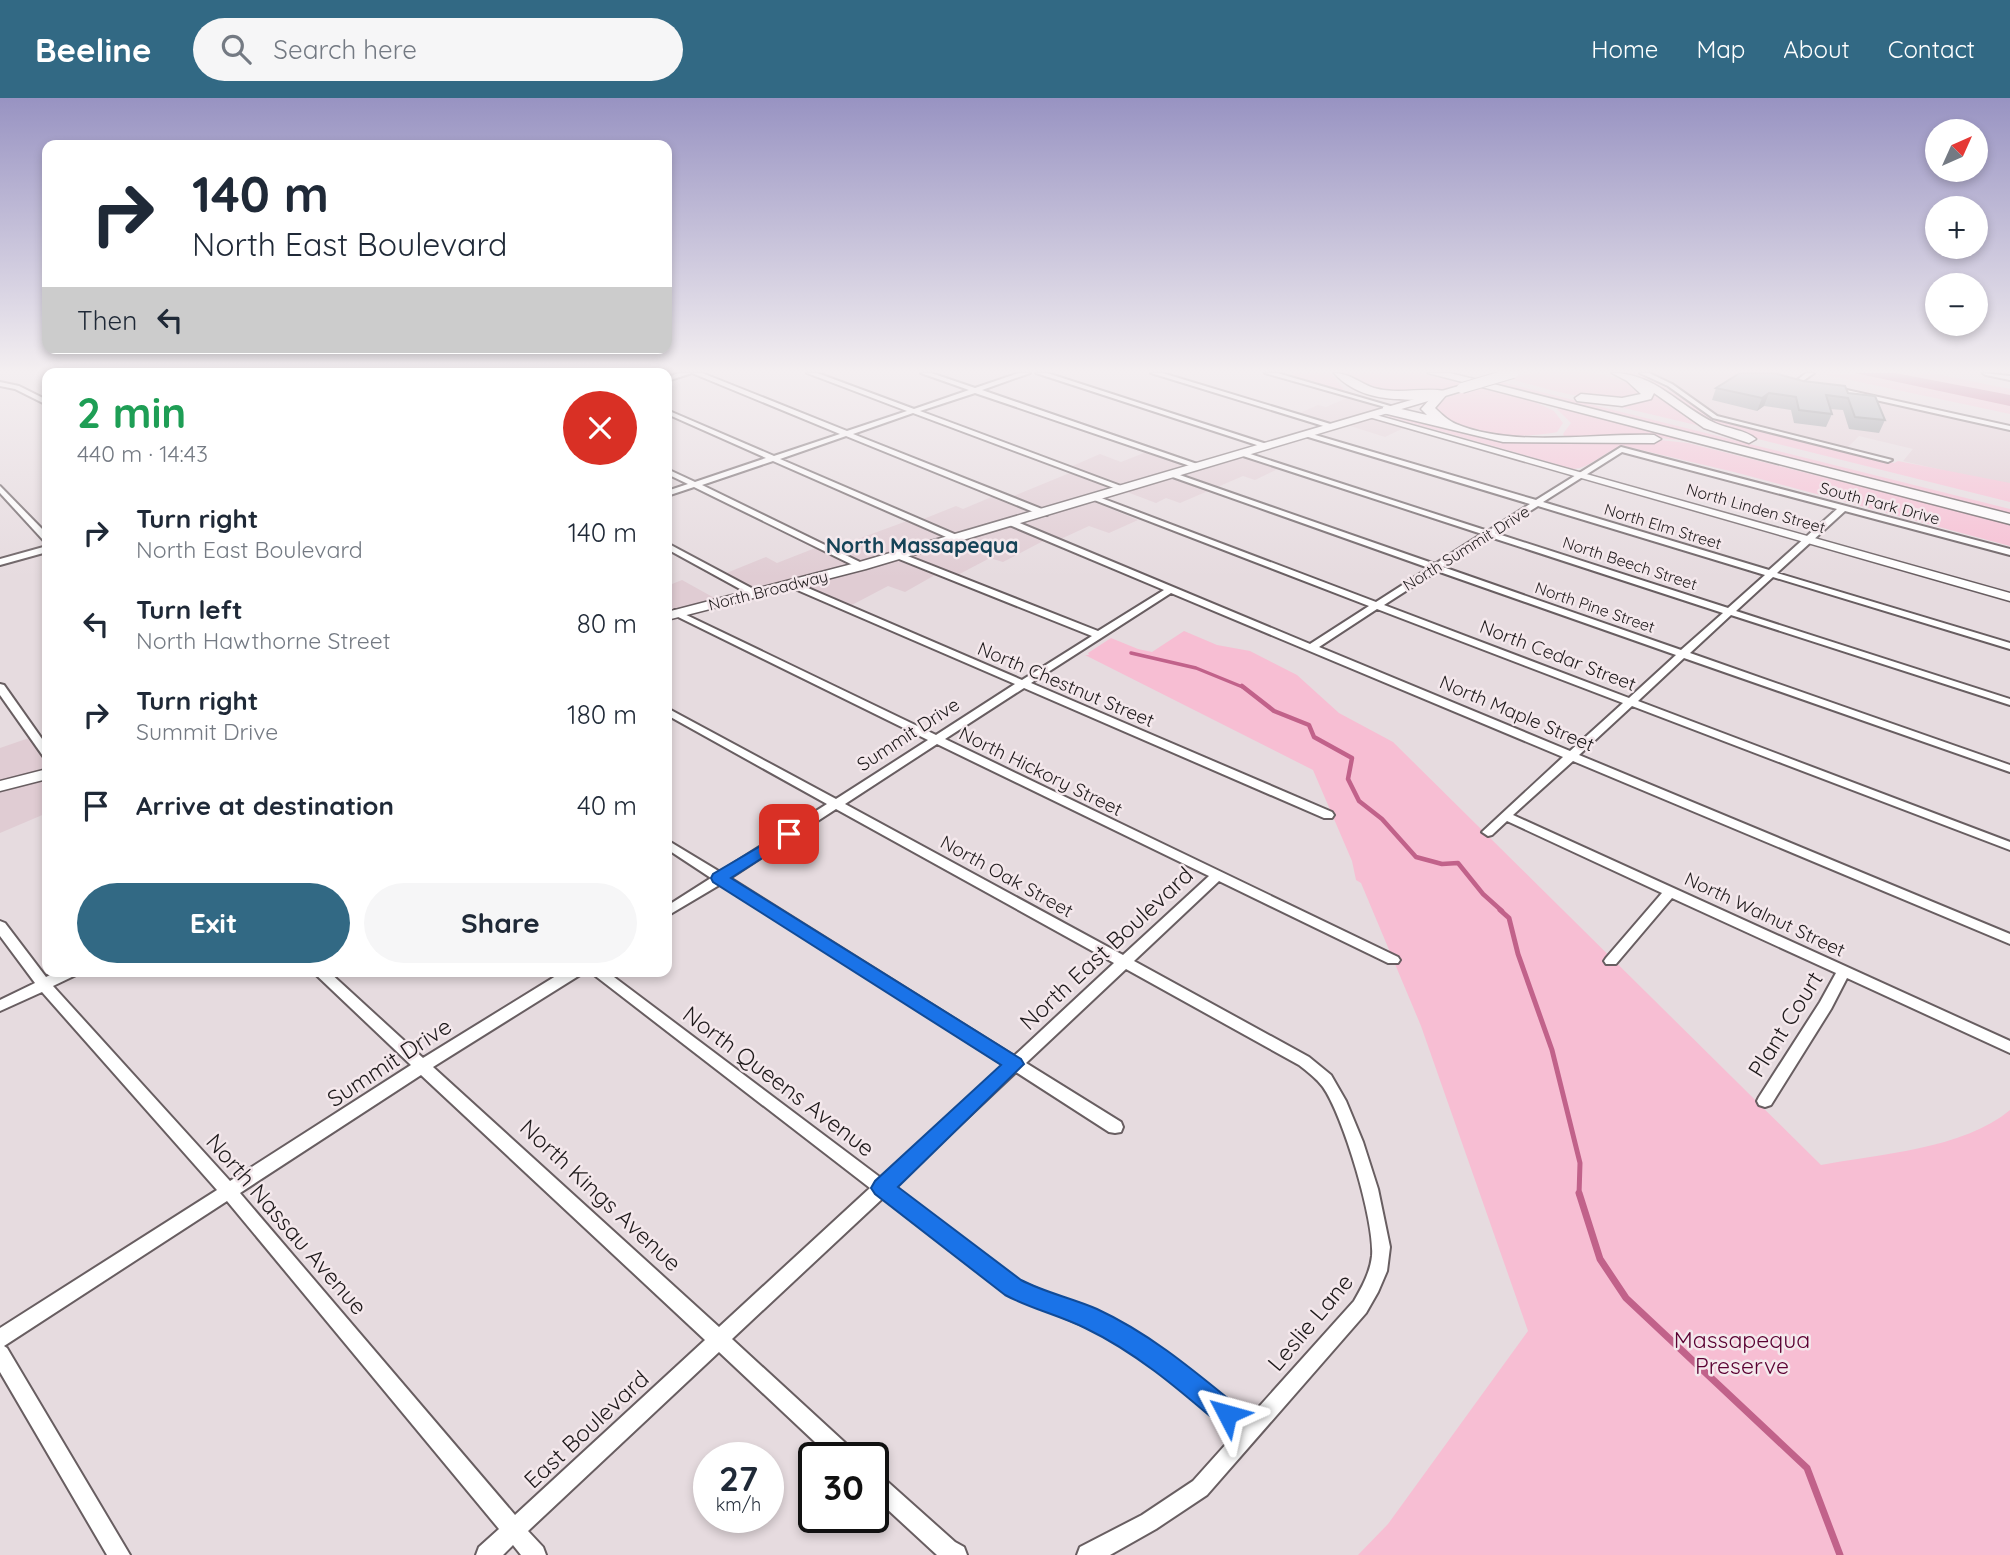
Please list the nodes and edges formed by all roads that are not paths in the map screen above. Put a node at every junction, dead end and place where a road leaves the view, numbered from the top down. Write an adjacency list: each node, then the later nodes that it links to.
1 (734, 441): 19 (street)
2 (826, 441): 19 (street)
3 (864, 441): 34 (street)
4 (995, 441): 28 (street)
5 (1124, 441): 22 (street)
6 (1253, 441): 15 (street)
7 (1285, 441): 15 (main road, North Broadway)
8 (1331, 441): 31 (street, North Elm Street)
9 (1463, 441): 25 (street, North Linden Street)
10 (1668, 441): 21 (highway)
11 (1703, 441): 21 (highway)
12 (1746, 441): 18 (highway)
13 (1757, 441): 18 (highway)
14 (1810, 441): 20 (street)
15 (1269, 446): 17 (main road, North Broadway)
16 (1621, 449): 25 (street, North Summit Drive); 32 (street, South Park Drive)
17 (1241, 454): 22 (main road, North Broadway); 38 (street, North Beech Street)
18 (1805, 457): 33 (highway)
19 (774, 458): 26 (street); 39 (street)
20 (1888, 460)
21 (1790, 463): 35 (highway)
22 (1199, 466): 24 (main road, North Broadway)
23 (672, 474): 26 (street)
24 (1171, 475): 28 (main road, North Broadway); 47 (street, North Pine Street)
25 (1581, 475): 31 (street, North Summit Drive); 40 (street, North Linden Street)
26 (695, 485): 29 (street); 46 (street)
27 (0, 488): 37 (street)
28 (1125, 489): 30 (main road, North Broadway)
29 (672, 492)
30 (1093, 498): 34 (main road, North Broadway); 53 (street, North Cedar Street)
31 (1537, 503): 38 (street, North Summit Drive); 48 (street, North Elm Street)
32 (1843, 508): 40 (street); 43 (street, South Park Drive)
33 (2010, 508)
34 (1044, 513): 36 (main road, North Broadway)
35 (2010, 520)
36 (1010, 522): 39 (main road, North Broadway); 50 (street, North Maple Street)
37 (42, 534)
38 (1488, 534): 47 (street, North Summit Drive); 54 (street, North Beech Street)
39 (956, 538): 44 (main road, North Broadway)
40 (1809, 539): 48 (street); 52 (street, North Linden Street)
41 (672, 549): 51 (street)
42 (42, 550): 45 (street)
43 (2010, 552)
44 (897, 555): 46 (main road, North Broadway); 57 (street)
45 (0, 562)
46 (861, 566): 49 (main road, North Broadway)
47 (1435, 568): 53 (street, North Summit Drive); 60 (street, North Pine Street)
48 (1772, 574): 54 (street); 58 (street, North Elm Street)
49 (791, 584): 51 (main road, North Broadway); 61 (street, North Chestnut Street)
50 (1171, 589): 57 (street, Summit Drive); 59 (street, North Maple Street)
51 (754, 593): 55 (main road, North Broadway)
52 (2010, 597)
53 (1376, 605): 59 (street, North Summit Drive); 63 (street, North Cedar Street)
54 (1730, 612): 60 (street); 64 (street, North Beech Street)
55 (672, 615)
56 (672, 615): 66 (street, North Hickory Street)
57 (1099, 635): 61 (street, Summit Drive)
58 (2010, 646)
59 (1312, 647): 68 (street, North Maple Street)
60 (1683, 654): 63 (street); 69 (street, North Pine Street)
61 (1023, 684): 66 (street, Summit Drive); 73 (street, North Chestnut Street)
62 (0, 687): 67 (street)
63 (1631, 702): 68 (street); 76 (street, North Cedar Street)
64 (2010, 702)
65 (672, 714): 72 (street, North Oak Street)
66 (936, 740): 72 (street, Summit Drive); 78 (street, North Hickory Street)
67 (42, 747)
68 (1572, 755): 74 (street); 83 (street, North Maple Street)
69 (2010, 769)
70 (42, 775): 71 (main road)
71 (0, 786)
72 (836, 804): 79 (street, Summit Drive); 86 (street, North Oak Street)
73 (1328, 816)
74 (1505, 816): 75 (street); 80 (street, North Walnut Street)
75 (1488, 832)
76 (2010, 846)
77 (672, 847): 79 (street)
78 (1217, 876): 84 (street, North Hickory Street); 86 (street, North East Boulevard)
79 (719, 878): 81 (street, Summit Drive); 95 (street)
80 (1670, 892): 85 (street); 87 (street, North Walnut Street)
81 (672, 909)
82 (0, 926): 92 (street, North Nassau Avenue)
83 (2010, 939)
84 (1392, 960)
85 (1611, 961)
86 (1124, 962): 95 (street, North East Boulevard); 97 (street, North Oak Street)
87 (1844, 971): 94 (street, North Walnut Street); 98 (street, Plant Court)
88 (59, 977): 92 (street)
89 (325, 977): 96 (street, North Kings Avenue)
90 (565, 977): 96 (street, Summit Drive)
91 (604, 977): 100 (street, North Queens Avenue)
92 (44, 985): 93 (street); 101 (street, North Nassau Avenue)
93 (0, 1006)
94 (2010, 1046)
95 (1014, 1064): 99 (street); 100 (street, North East Boulevard)
96 (421, 1067): 101 (street, Summit Drive); 103 (street, North Kings Avenue)
97 (1325, 1079): 105 (street, Leslie Lane)
98 (1765, 1101)
99 (1115, 1127)
100 (882, 1188): 103 (street, North East Boulevard); 105 (street, North Queens Avenue)
101 (230, 1193): 102 (street); 108 (street, North Nassau Avenue)
102 (0, 1339)
103 (719, 1340): 106 (street, North Kings Avenue); 108 (street, East Boulevard)
104 (0, 1354): 109 (street)
105 (1249, 1431): 113 (street, Leslie Lane)
106 (830, 1442)
107 (889, 1496): 112 (street)
108 (514, 1530): 110 (street, East Boulevard); 111 (street, North Nassau Avenue)
109 (118, 1555)
110 (488, 1555)
111 (535, 1555)
112 (956, 1555)
113 (1088, 1555)

